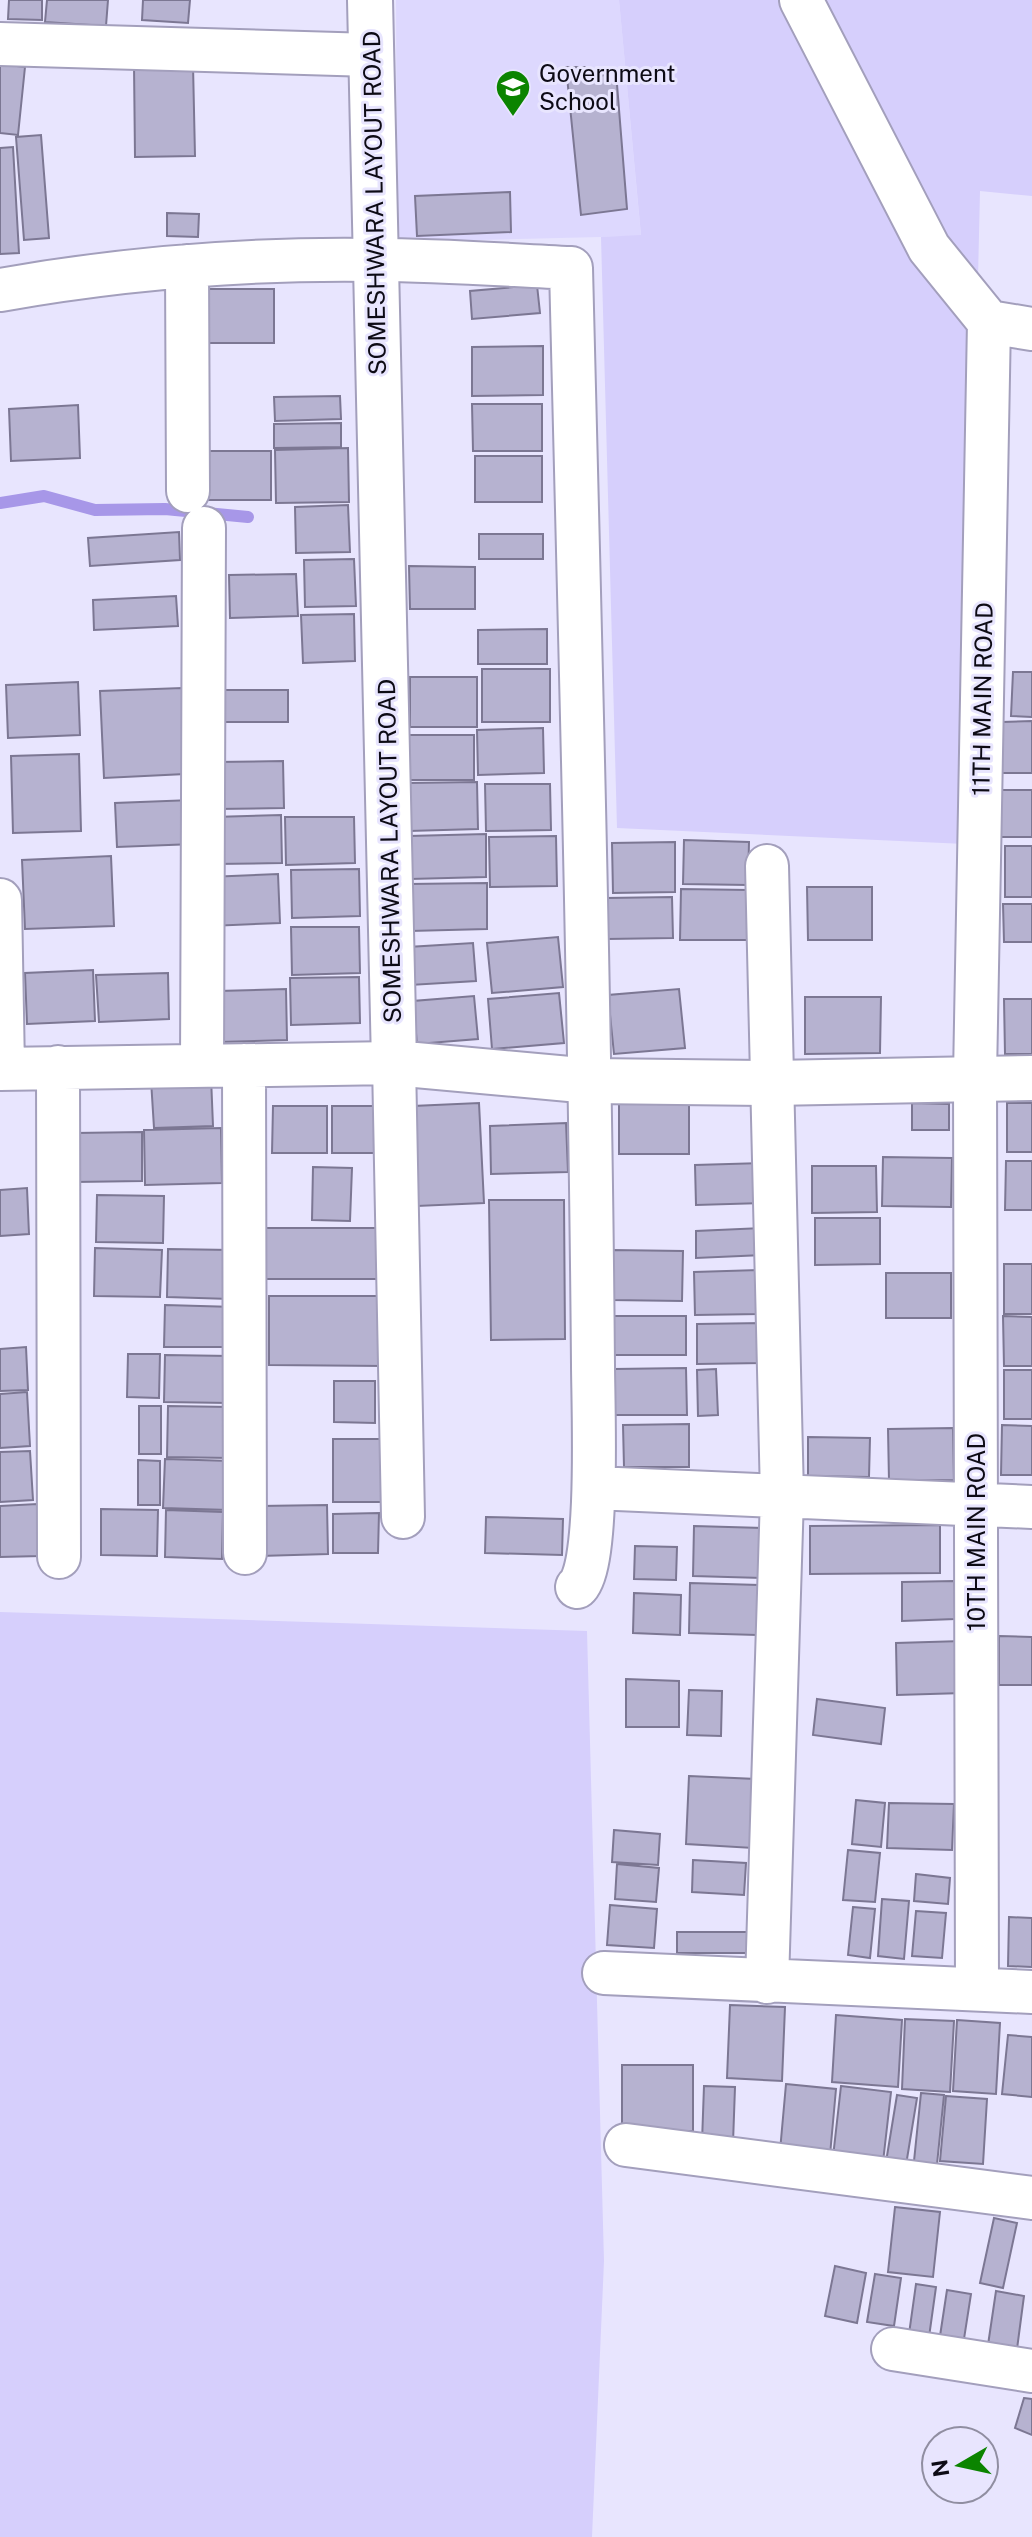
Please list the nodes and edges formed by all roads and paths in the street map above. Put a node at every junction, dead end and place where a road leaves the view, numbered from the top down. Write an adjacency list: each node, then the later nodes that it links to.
1 (370, 0): 4 (street, SOMESHWARA LAYOUT ROAD)
2 (801, 0): 8 (street)
3 (0, 44): 4 (street)
4 (371, 55): 5 (street, SOMESHWARA LAYOUT ROAD)
5 (375, 259): 6 (street); 12 (street, SOMESHWARA LAYOUT ROAD); 19 (street)
6 (187, 266): 7 (street); 14 (street)
7 (0, 290)
8 (989, 322): 9 (street); 17 (street, 11TH MAIN ROAD)
9 (1032, 329)
10 (767, 866): 20 (street)
11 (0, 900): 16 (street)
12 (394, 1063): 13 (street); 19 (street); 25 (street)
13 (244, 1065): 14 (street); 26 (street)
14 (202, 1066): 15 (street)
15 (58, 1067): 16 (street); 27 (street)
16 (2, 1069)
17 (975, 1076): 18 (street); 20 (street); 23 (street, 10TH MAIN ROAD)
18 (1032, 1078)
19 (591, 1081): 20 (street); 21 (street)
20 (773, 1083): 22 (street)
21 (594, 1488): 22 (street); 28 (street)
22 (782, 1496): 23 (street); 30 (street)
23 (976, 1505): 24 (street); 31 (street, 10TH MAIN ROAD)
24 (1032, 1507)
25 (403, 1517)
26 (245, 1553)
27 (59, 1557)
28 (577, 1587)
29 (604, 1973): 30 (street)
30 (767, 1982): 31 (street)
31 (977, 1988): 32 (street)
32 (1032, 1992)
33 (626, 2145): 34 (street)
34 (1032, 2198)
35 (893, 2349): 36 (street)
36 (1032, 2371)

